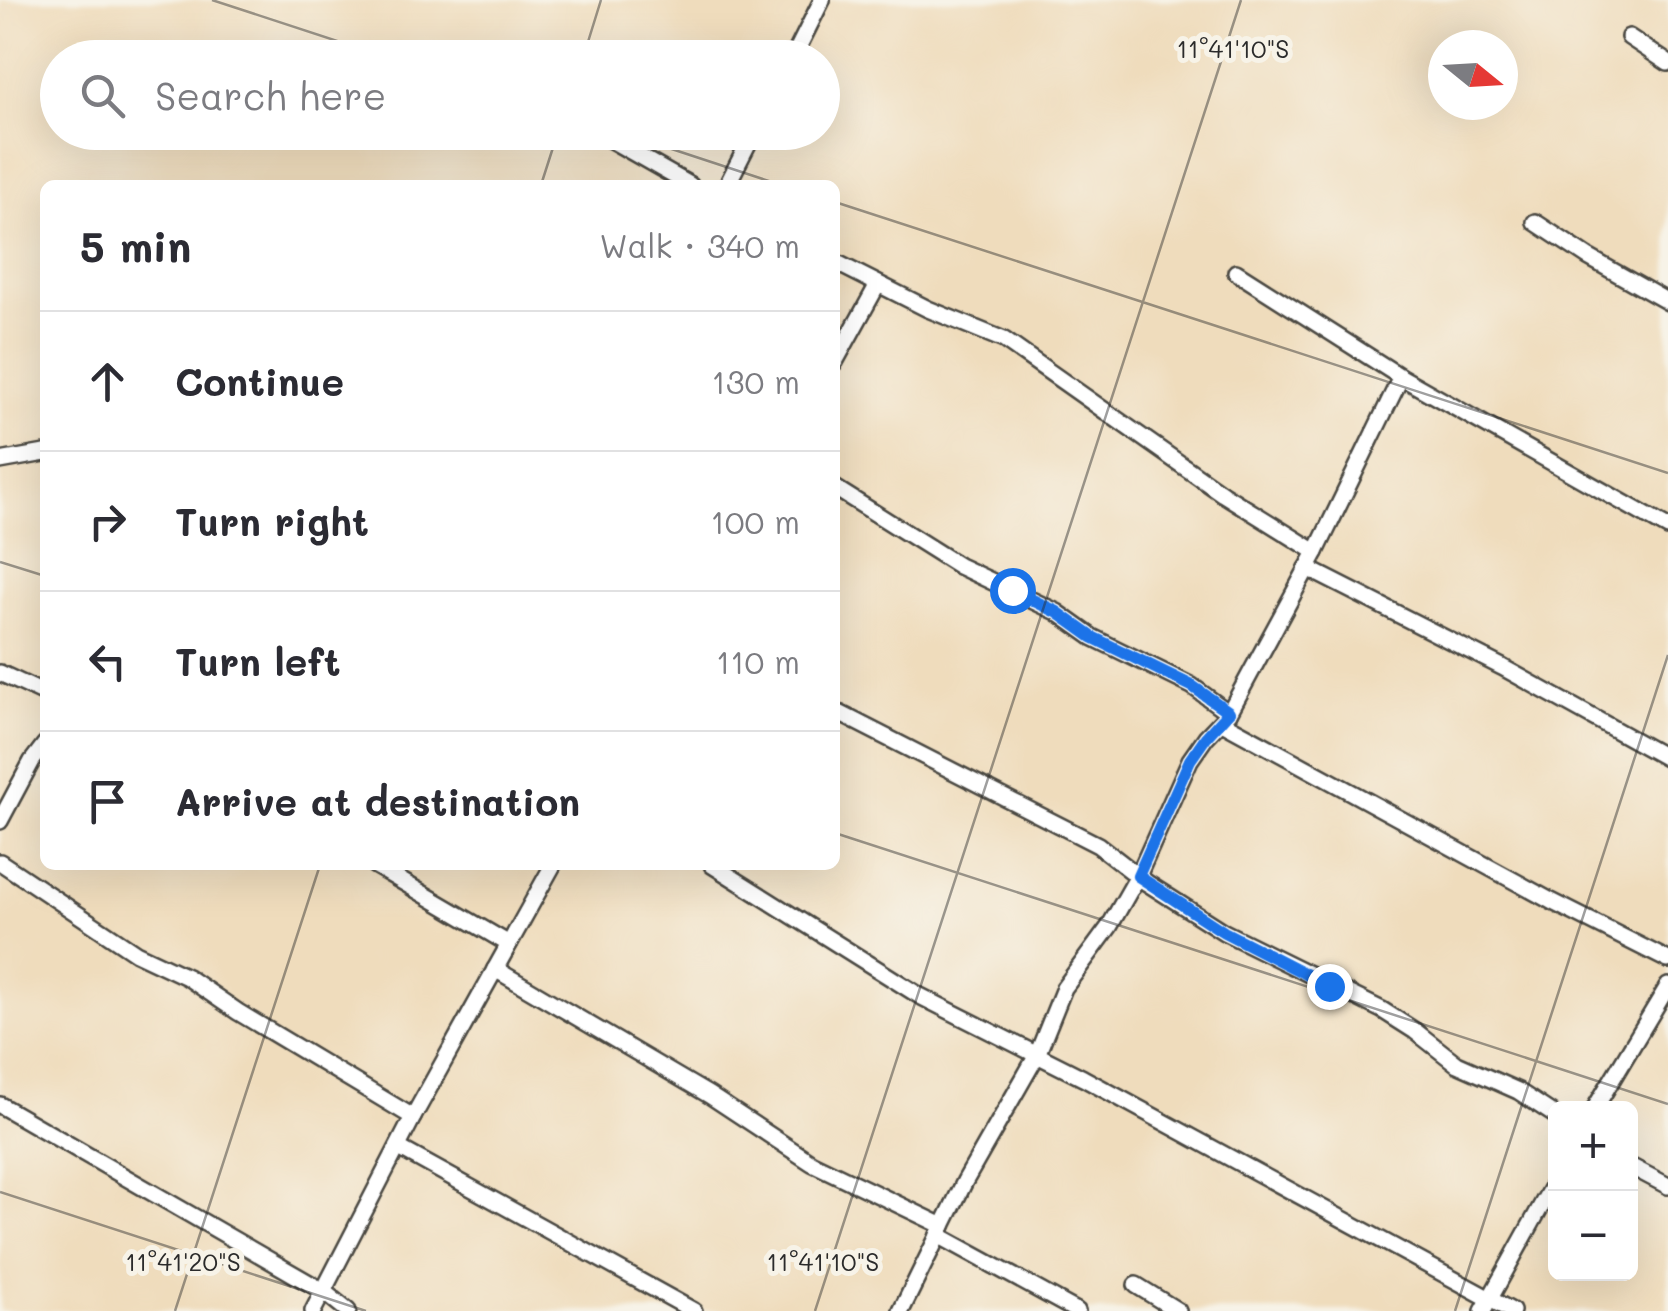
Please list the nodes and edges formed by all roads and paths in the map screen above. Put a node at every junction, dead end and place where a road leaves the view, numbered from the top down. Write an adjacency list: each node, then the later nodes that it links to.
1 (822, 0): 3 (street)
2 (1628, 37): 4 (street)
3 (802, 40)
4 (1668, 63)
5 (629, 150): 7 (street)
6 (745, 150): 8 (street)
7 (681, 180)
8 (730, 180)
9 (1536, 222): 13 (street)
10 (840, 265): 12 (street)
11 (1236, 272): 15 (street)
12 (878, 284): 14 (street); 21 (street)
13 (1668, 302)
14 (840, 353)
15 (1401, 377): 20 (street); 21 (street)
16 (0, 452): 18 (street)
17 (40, 454): 18 (street)
18 (1, 461)
19 (840, 491): 26 (street)
20 (1668, 528)
21 (1316, 552): 22 (street)
22 (1307, 568): 26 (street); 28 (street)
23 (0, 674): 24 (street)
24 (40, 692)
25 (840, 714): 34 (street)
26 (1226, 717): 34 (street); 36 (street)
27 (40, 751): 29 (street)
28 (1668, 760)
29 (0, 821)
30 (0, 862): 43 (street)
31 (383, 870): 35 (street)
32 (550, 870): 35 (street)
33 (720, 870): 39 (street)
34 (1138, 876): 39 (street); 42 (street)
35 (509, 944): 37 (street)
36 (1668, 960)
37 (495, 969): 43 (street); 48 (street)
38 (1668, 986): 40 (street)
39 (1037, 1055): 48 (street); 51 (street)
40 (1599, 1101)
41 (0, 1105): 50 (street)
42 (1548, 1111)
43 (412, 1116): 44 (street)
44 (399, 1148): 50 (street); 54 (street)
45 (1638, 1170): 46 (street)
46 (1668, 1186)
47 (1549, 1191): 51 (street)
48 (941, 1230): 55 (street); 56 (street)
49 (1136, 1286): 57 (street)
50 (323, 1292): 52 (street); 53 (street)
51 (1487, 1305): 58 (street)
52 (313, 1311)
53 (348, 1311)
54 (694, 1311)
55 (901, 1311)
56 (1077, 1311)
57 (1178, 1311)
58 (1512, 1311)

